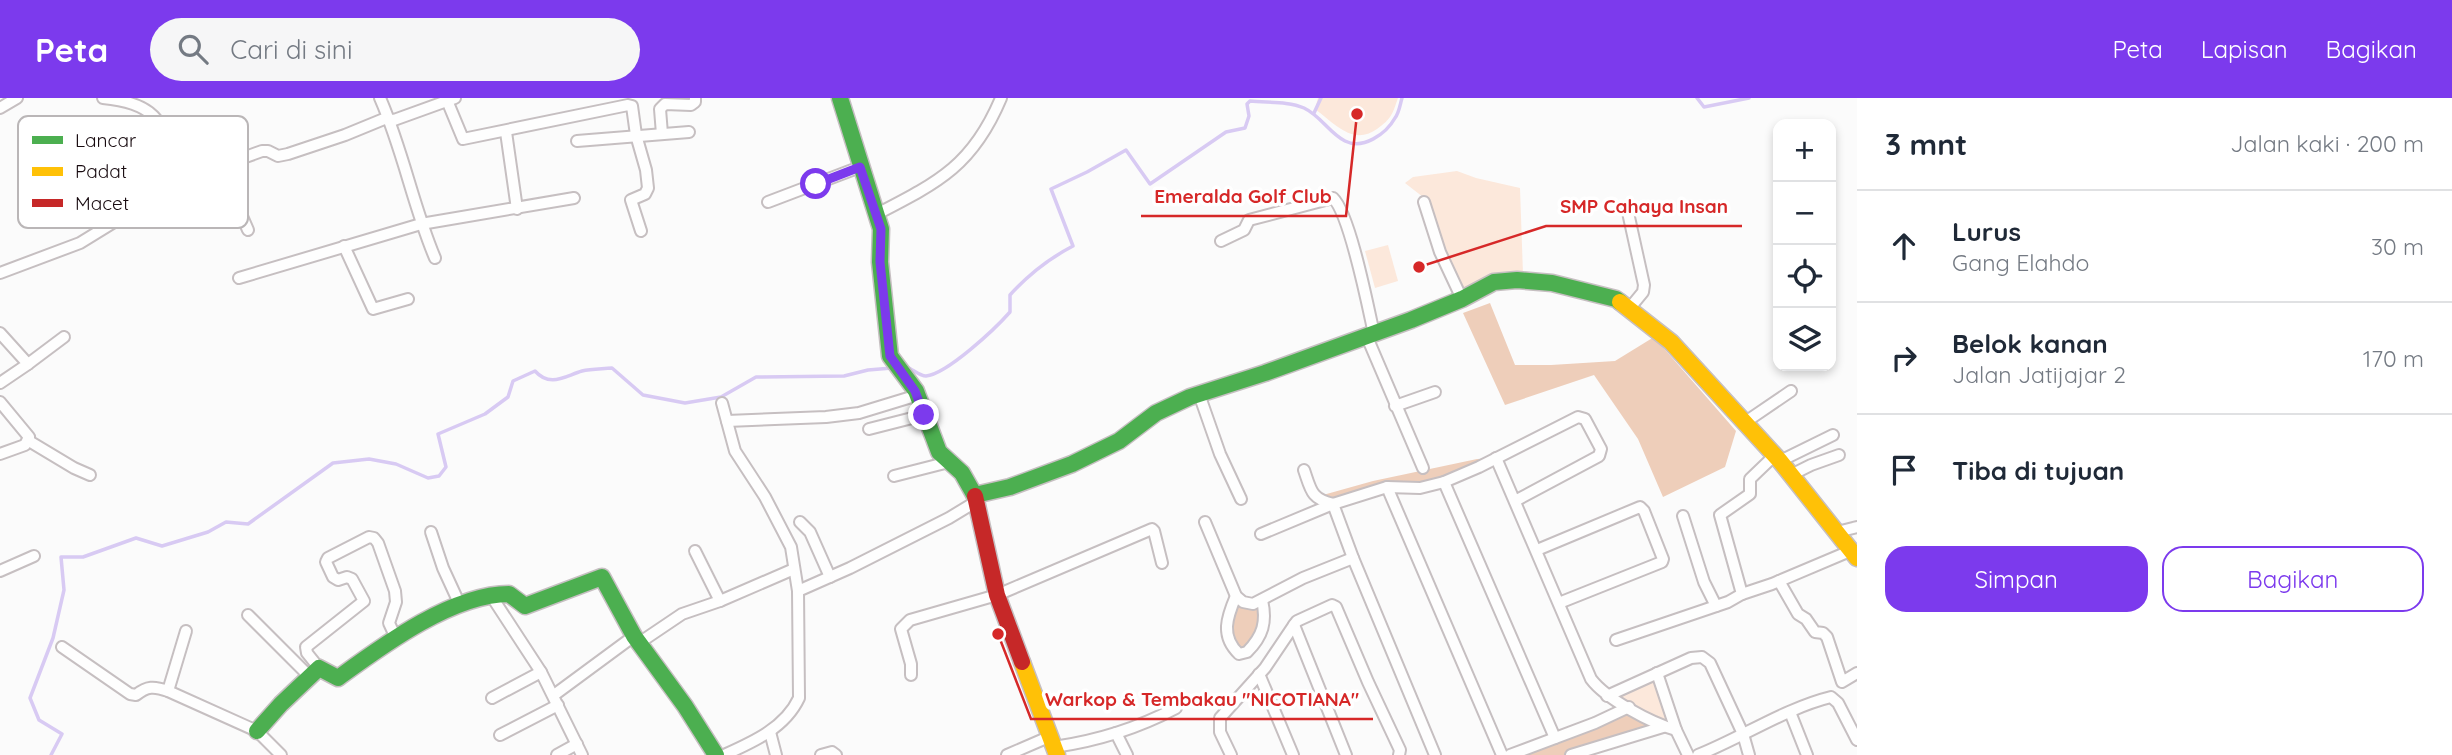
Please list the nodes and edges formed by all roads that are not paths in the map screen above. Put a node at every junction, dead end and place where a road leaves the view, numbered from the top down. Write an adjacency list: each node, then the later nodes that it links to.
1 (17, 98): 11 (street)
2 (103, 98): 10 (street)
3 (148, 98): 10 (street)
4 (380, 98): 13 (street)
5 (695, 98): 16 (street)
6 (840, 98): 20 (street)
7 (1001, 98): 26 (street)
8 (449, 99): 13 (street); 14 (street)
9 (613, 103): 14 (street); 17 (street)
10 (135, 104): 12 (street)
11 (0, 108)
12 (153, 116)
13 (390, 119): 19 (street); 27 (street)
14 (506, 132): 25 (street)
15 (689, 132): 16 (street)
16 (663, 134): 17 (street)
17 (636, 135): 18 (street); 29 (street)
18 (577, 141)
19 (248, 157)
20 (860, 167): 22 (street); 26 (street)
21 (574, 198): 25 (street)
22 (768, 202)
23 (1424, 202): 36 (street)
24 (1628, 208): 37 (street)
25 (517, 209): 27 (street)
26 (877, 214): 46 (street)
27 (421, 224): 31 (street); 32 (street)
28 (104, 228): 33 (street)
29 (641, 231)
30 (1221, 241): 39 (street)
31 (344, 246): 34 (street); 35 (street)
32 (435, 258)
33 (1, 270)
34 (239, 278)
35 (408, 299)
36 (1462, 299): 37 (street); 39 (street)
37 (1629, 309): 52 (street)
38 (0, 334): 41 (street)
39 (1370, 335): 45 (street); 49 (street)
40 (64, 337): 41 (street)
41 (28, 364): 42 (street)
42 (0, 383)
43 (1791, 391): 52 (street)
44 (1435, 393): 49 (street)
45 (1199, 394): 68 (street); 69 (street)
46 (918, 395): 50 (street); 51 (street)
47 (0, 402): 55 (street)
48 (722, 403): 51 (street)
49 (1395, 406): 61 (street)
50 (924, 415): 53 (street); 60 (street)
51 (727, 421): 85 (street)
52 (1744, 423): 59 (street)
53 (869, 429)
54 (1833, 435): 59 (street)
55 (29, 440): 56 (street); 63 (street)
56 (0, 454)
57 (1839, 456): 64 (street)
58 (1496, 458): 66 (street); 70 (street); 70 (street)
59 (1777, 458): 64 (street); 90 (street)
60 (949, 462): 65 (street); 68 (street)
61 (1423, 468)
62 (1304, 470): 71 (street)
63 (90, 475)
64 (1791, 475): 77 (street)
65 (894, 476)
66 (1444, 482): 67 (street); 126 (street)
67 (1387, 487): 71 (street); 146 (street)
68 (976, 498): 87 (street); 91 (street)
69 (1241, 499)
70 (1515, 501): 79 (street)
71 (1333, 504): 78 (street); 83 (street)
72 (1683, 516): 98 (street)
73 (800, 522): 87 (street)
74 (1205, 522): 92 (street)
75 (1857, 527): 77 (street)
76 (431, 532): 97 (street)
77 (1837, 532): 81 (street)
78 (1261, 534)
79 (1536, 550): 96 (street); 96 (street)
80 (695, 551): 95 (street)
81 (1853, 554): 88 (street)
82 (34, 556): 86 (street)
83 (1353, 558): 94 (street); 145 (street)
84 (1162, 563): 91 (street)
85 (794, 569): 89 (street); 95 (street)
86 (0, 571)
87 (830, 577): 89 (street)
88 (1779, 581): 90 (street); 109 (street)
89 (798, 591): 122 (street)
90 (1742, 594): 98 (street)
91 (997, 595): 111 (street); 129 (street)
92 (1236, 596): 94 (street); 94 (street)
93 (492, 597): 97 (street); 103 (street); 107 (street)
94 (1262, 600)
95 (720, 601): 103 (street)
96 (1559, 603): 113 (street)
97 (460, 605): 102 (street)
98 (1716, 606): 104 (street)
99 (248, 615): 106 (street)
100 (1294, 625): 110 (street); 143 (street); 144 (street)
101 (186, 631): 112 (street)
102 (396, 638): 106 (street); 106 (street)
103 (637, 640): 115 (street); 134 (street)
104 (1616, 640)
105 (62, 647): 112 (street)
106 (314, 672): 121 (street)
107 (541, 672): 114 (street); 115 (street)
108 (1657, 673): 113 (street); 120 (street); 124 (street)
109 (1857, 673)
110 (1259, 674): 141 (street); 142 (street)
111 (911, 675)
112 (168, 691): 121 (street)
113 (1607, 696): 116 (street)
114 (492, 698)
115 (556, 700): 125 (street); 128 (street)
116 (1629, 707): 119 (street); 126 (street)
117 (1176, 708): 123 (street)
118 (1790, 712): 124 (street); 127 (street); 152 (street)
119 (1662, 727): 120 (street); 130 (street)
120 (1676, 730): 149 (street)
121 (257, 731): 131 (street)
122 (770, 732): 135 (street); 136 (street)
123 (1116, 733): 129 (street); 140 (street)
124 (1743, 734): 150 (street); 151 (street)
125 (500, 735)
126 (1555, 738): 147 (street)
127 (1857, 740)
128 (577, 744): 132 (street); 133 (street)
129 (1054, 746): 139 (street)
130 (1591, 752): 148 (street)
131 (282, 755)
132 (557, 755)
133 (582, 755)
134 (716, 755)
135 (724, 755)
136 (776, 755)
137 (821, 755): 138 (street)
138 (836, 755)
139 (1007, 755)
140 (1127, 755)
141 (1231, 755)
142 (1293, 755)
143 (1346, 755)
144 (1399, 755)
145 (1435, 755)
146 (1502, 755)
147 (1510, 755)
148 (1571, 755)
149 (1688, 755)
150 (1698, 755)
151 (1749, 755)
152 (1807, 755)

